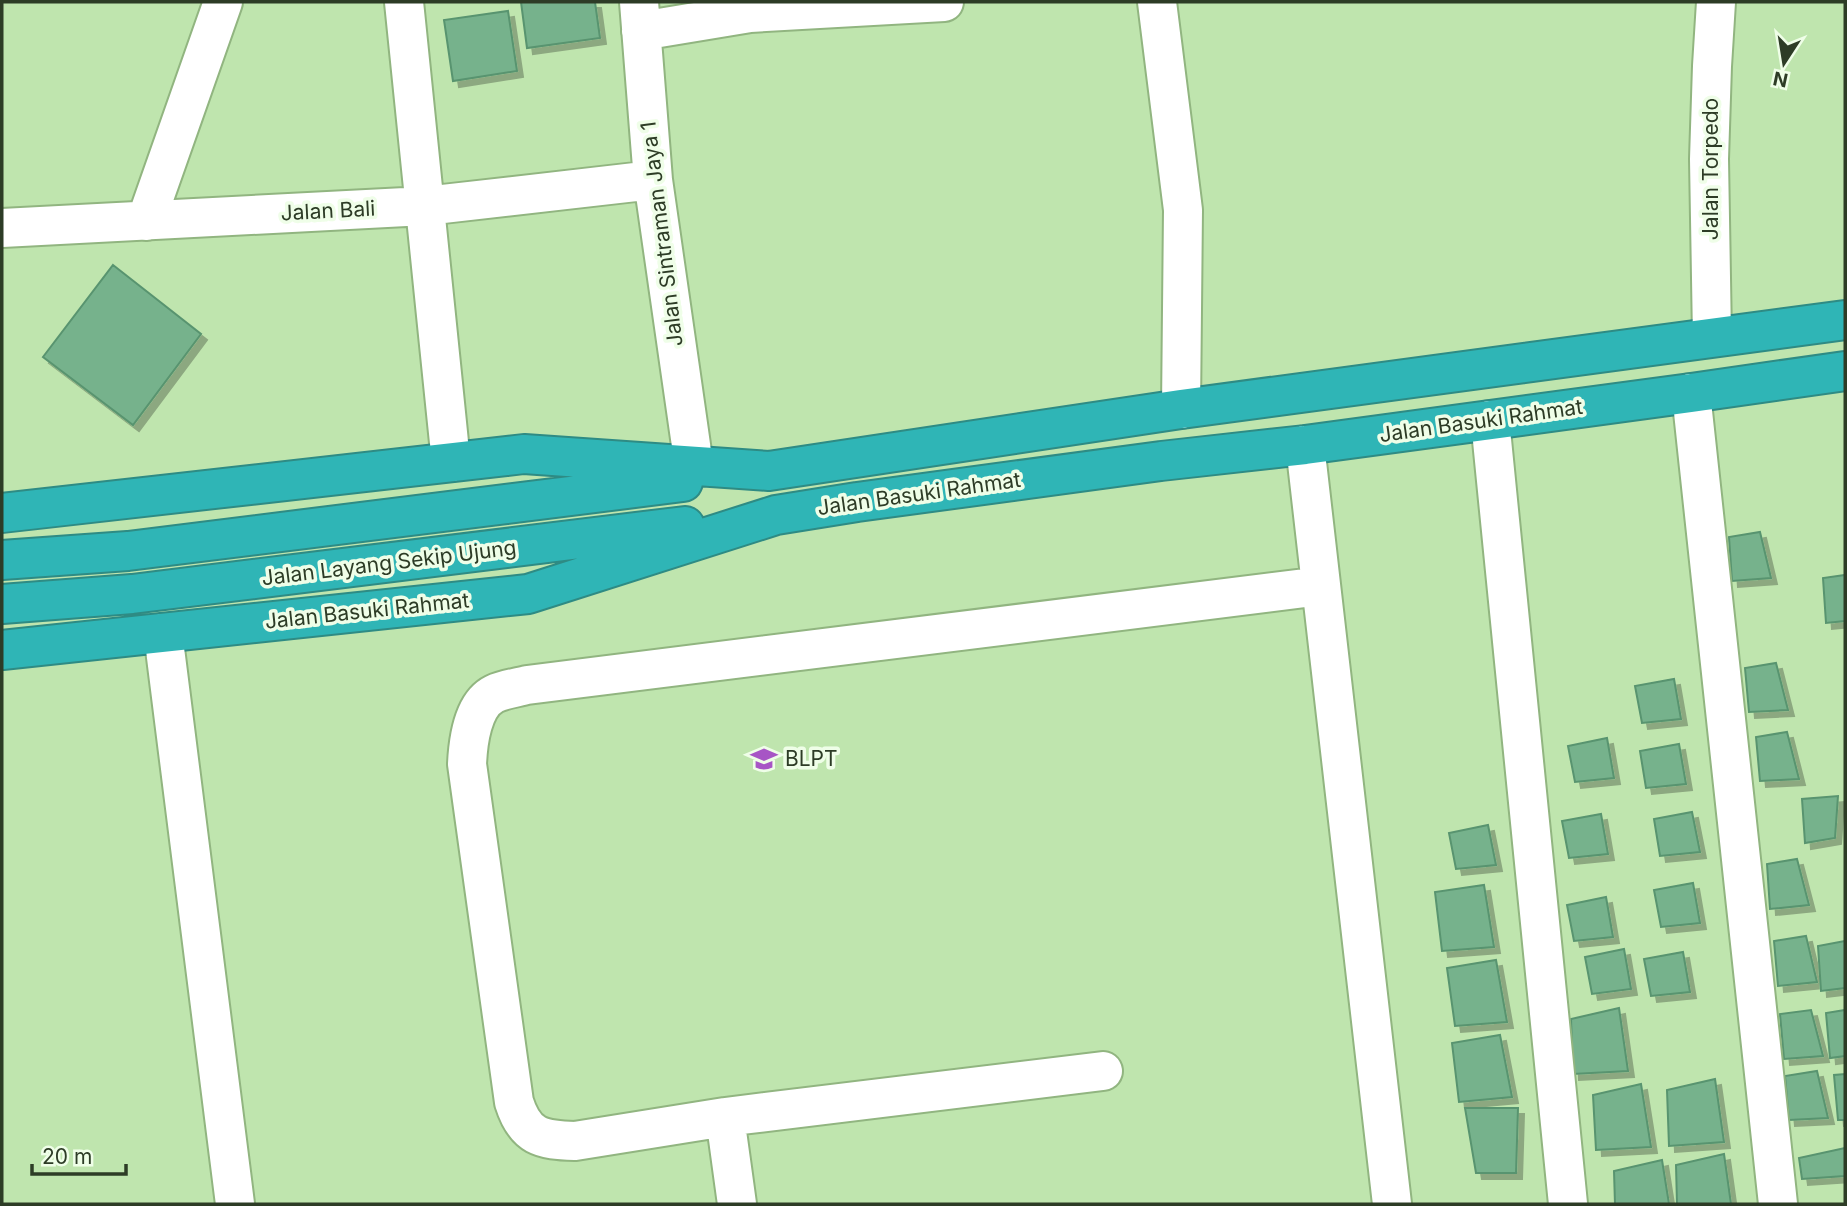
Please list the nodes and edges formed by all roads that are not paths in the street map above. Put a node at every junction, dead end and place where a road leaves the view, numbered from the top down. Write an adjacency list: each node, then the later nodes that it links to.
1 (223, 2): 9 (street)
2 (404, 2): 8 (street)
3 (944, 2): 6 (street)
4 (1157, 2): 15 (street)
5 (1716, 2): 12 (street, Jalan Torpedo)
6 (640, 16): 7 (street, Jalan Sintraman Jaya 1)
7 (653, 180): 8 (street, Jalan Bali); 19 (street, Jalan Sintraman Jaya 1)
8 (425, 205): 9 (street, Jalan Bali); 18 (street)
9 (146, 221): 10 (street, Jalan Bali)
10 (2, 228)
11 (1845, 320): 12 (highway, Jalan Basuki Rahmat)
12 (1712, 337): 15 (highway, Jalan Basuki Rahmat)
13 (1845, 371): 14 (highway, Jalan Basuki Rahmat)
14 (1691, 394): 16 (highway, Jalan Basuki Rahmat); 34 (street)
15 (1181, 409): 20 (highway, Jalan Basuki Rahmat)
16 (1490, 420): 17 (highway, Jalan Basuki Rahmat); 33 (street)
17 (1305, 445): 22 (highway, Jalan Basuki Rahmat); 24 (street)
18 (451, 462): 19 (highway, Jalan Basuki Rahmat); 21 (highway, Jalan Basuki Rahmat)
19 (694, 466): 20 (highway, Jalan Basuki Rahmat)
20 (769, 471): 23 (highway, Jalan Layang Sekip Ujung)
21 (2, 513)
22 (776, 515): 25 (highway, Jalan Layang Sekip Ujung); 26 (highway, Jalan Basuki Rahmat)
23 (2, 560)
24 (1321, 586): 29 (street); 32 (street)
25 (2, 604)
26 (163, 633): 27 (highway, Jalan Basuki Rahmat); 30 (street)
27 (2, 650)
28 (1103, 1071): 29 (street)
29 (725, 1116): 31 (street)
30 (235, 1204)
31 (737, 1204)
32 (1392, 1204)
33 (1568, 1204)
34 (1778, 1204)

